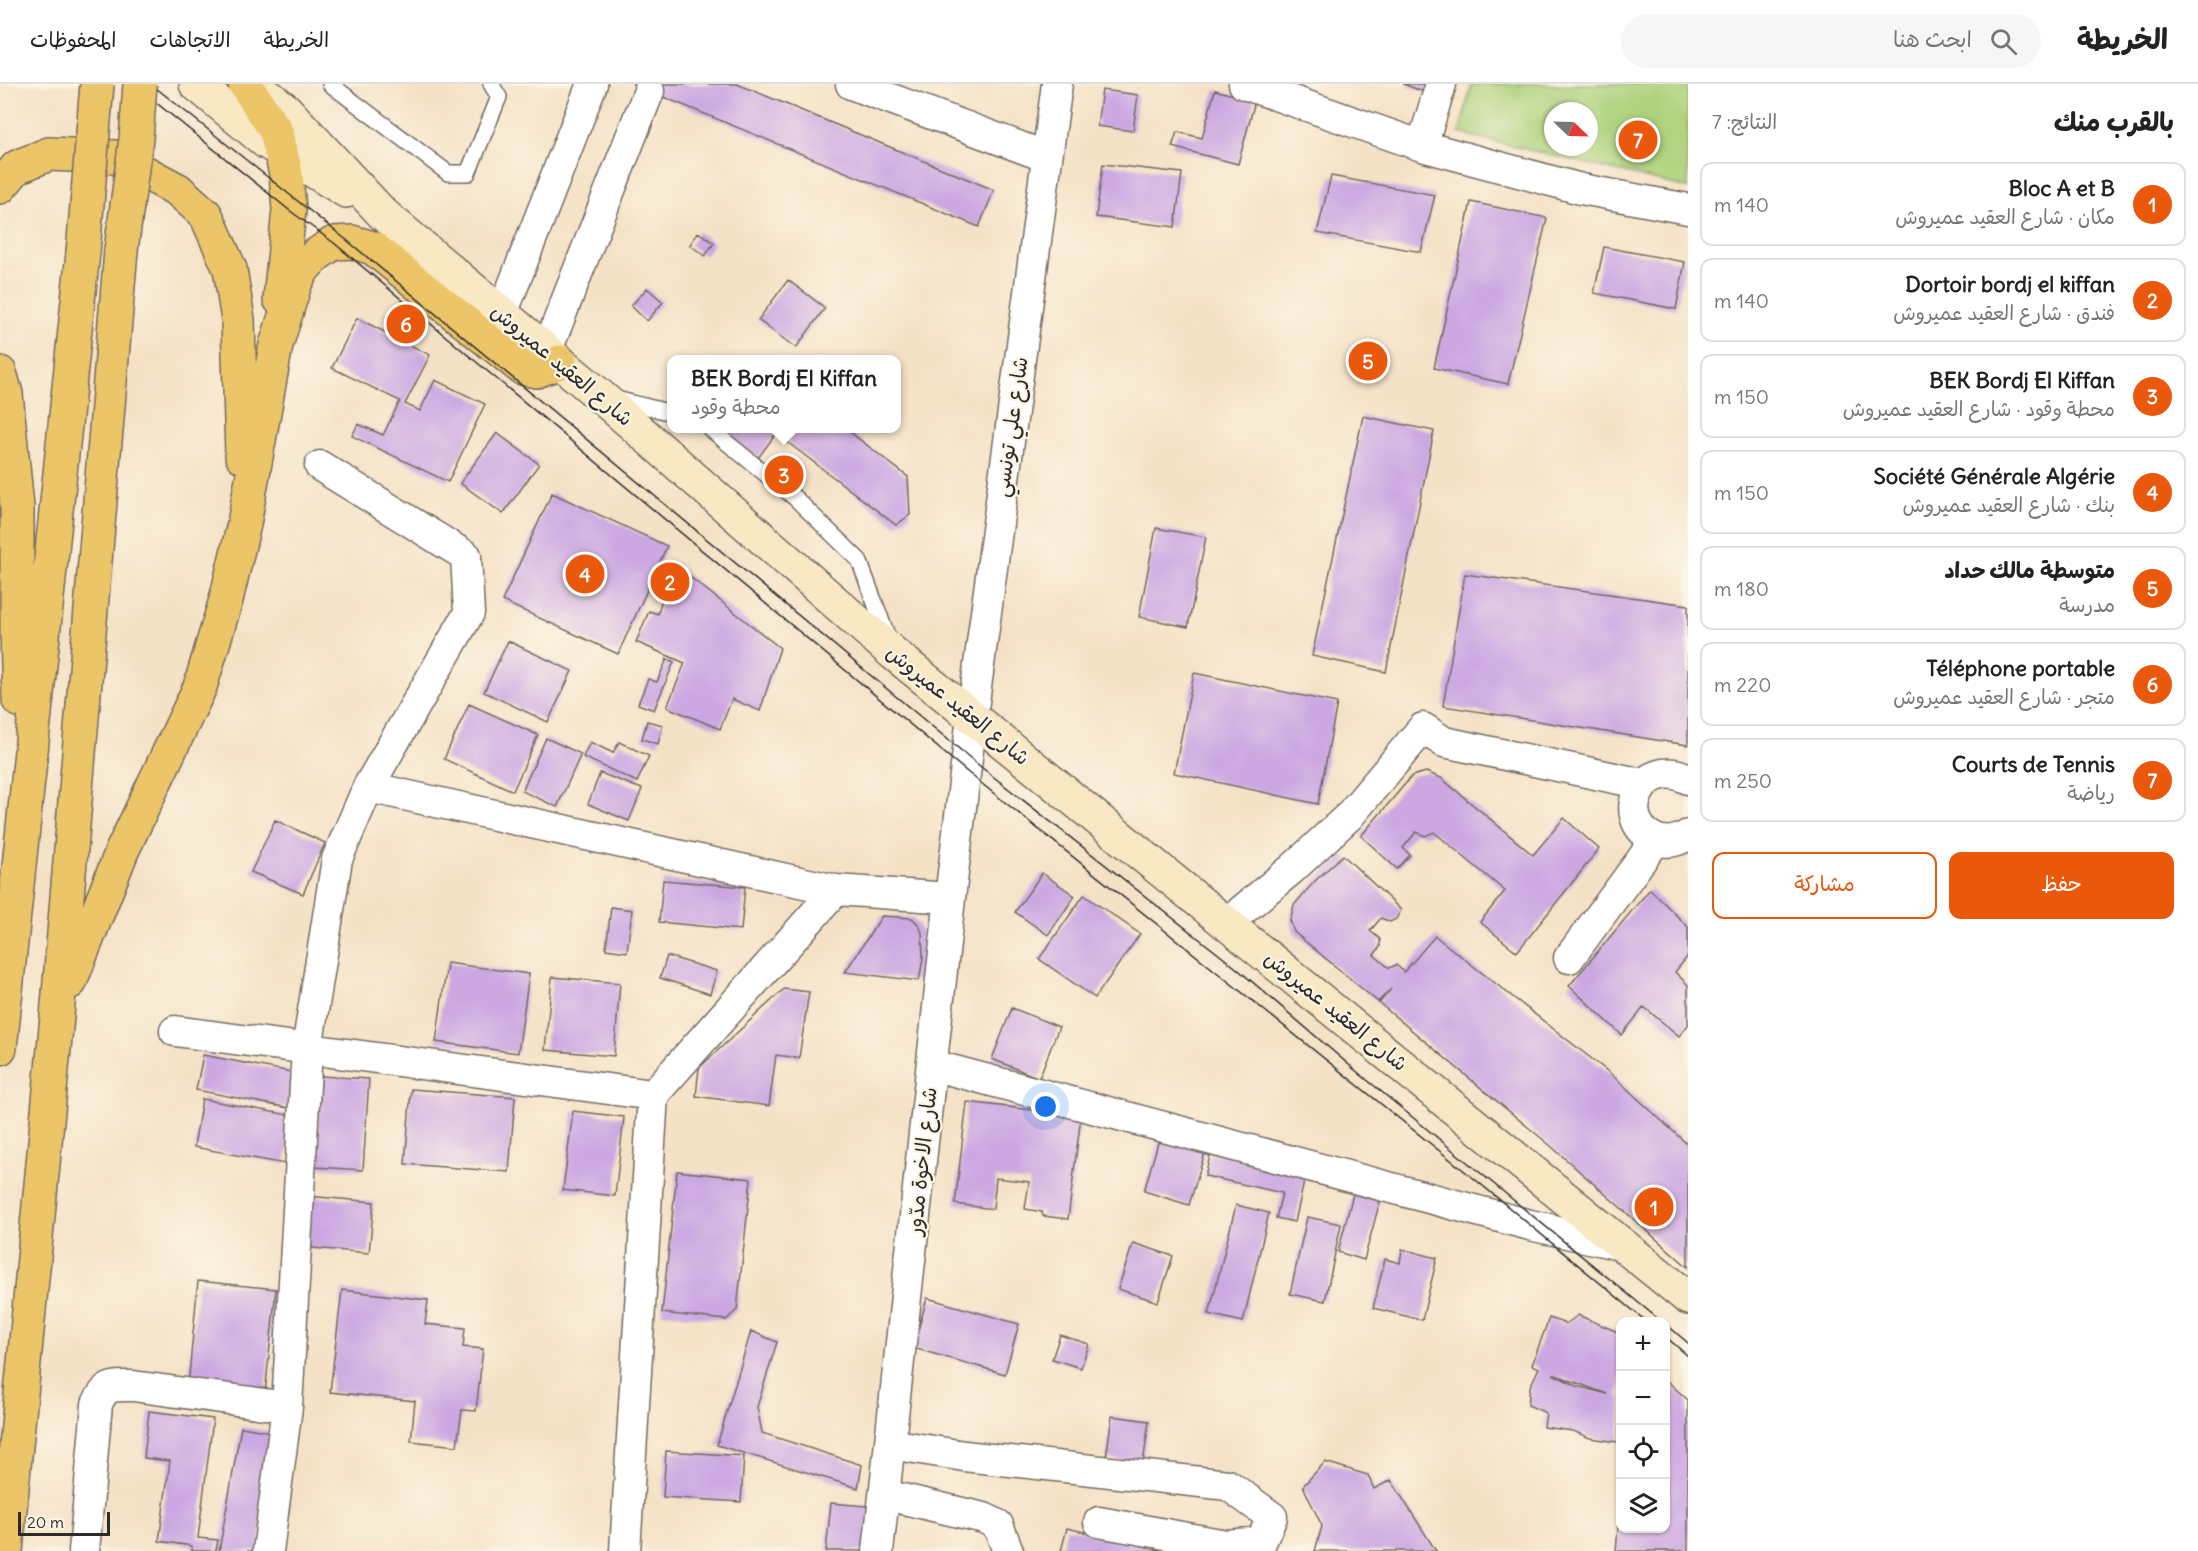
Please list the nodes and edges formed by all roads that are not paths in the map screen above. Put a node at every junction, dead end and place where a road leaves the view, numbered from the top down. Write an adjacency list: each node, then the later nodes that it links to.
1 (98, 84): 34 (highway, bridge)
2 (140, 84): 41 (highway, bridge)
3 (196, 84): 14 (main road)
4 (330, 84): 5 (lane)
5 (491, 84)
6 (592, 84): 19 (street)
7 (851, 84): 15 (street)
8 (1057, 84): 15 (street, شارع علي تونسي)
9 (1441, 84): 13 (street)
10 (1258, 86): 13 (street)
11 (262, 88): 14 (highway); 18 (main road, شارع العقيد عميروش)
12 (649, 91): 21 (street)
13 (1422, 146): 17 (street)
14 (280, 151): 18 (main road); 20 (highway)
15 (1047, 157): 29 (street, شارع علي تونسي)
16 (0, 187): 27 (highway)
17 (1688, 209)
18 (383, 214): 19 (main road, شارع العقيد عميروش)
19 (502, 314): 21 (main road, شارع العقيد عميروش)
20 (276, 345): 21 (highway); 27 (highway)
21 (554, 356): 23 (main road, شارع العقيد عميروش)
22 (0, 373): 34 (highway)
23 (598, 394): 24 (lane); 28 (main road, شارع العقيد عميروش)
24 (667, 412)
25 (714, 433): 28 (lane)
26 (320, 466): 33 (street)
27 (244, 524): 41 (highway)
28 (893, 652): 29 (main road, شارع العقيد عميروش)
29 (972, 717): 30 (street, شارع علي تونسي); 39 (main road, شارع العقيد عميروش)
30 (966, 771): 38 (street, شارع الاخوة مدّور)
31 (1688, 779): 32 (street)
32 (1643, 784): 36 (street); 39 (street)
33 (368, 786): 37 (street); 44 (street)
34 (23, 822): 43 (highway)
35 (1688, 836): 36 (street)
36 (1656, 840): 40 (street)
37 (836, 890): 38 (street); 46 (street)
38 (950, 898): 45 (street, شارع الاخوة مدّور)
39 (1227, 923): 47 (main road, شارع العقيد عميروش)
40 (1569, 958)
41 (57, 1017): 53 (highway)
42 (175, 1031): 44 (street)
43 (0, 1048)
44 (307, 1049): 46 (street); 49 (street)
45 (932, 1065): 47 (street); 50 (street, شارع الاخوة مدّور)
46 (654, 1095): 56 (street)
47 (1626, 1246): 48 (main road, شارع العقيد عميروش)
48 (1688, 1298)
49 (288, 1407): 54 (street); 55 (street)
50 (891, 1444): 51 (street, شارع الاخوة مدّور); 52 (street)
51 (886, 1495): 57 (street, شارع الاخوة مدّور); 58 (street)
52 (1099, 1522)
53 (6, 1551)
54 (84, 1551)
55 (268, 1551)
56 (625, 1551)
57 (878, 1551)
58 (1008, 1551)

